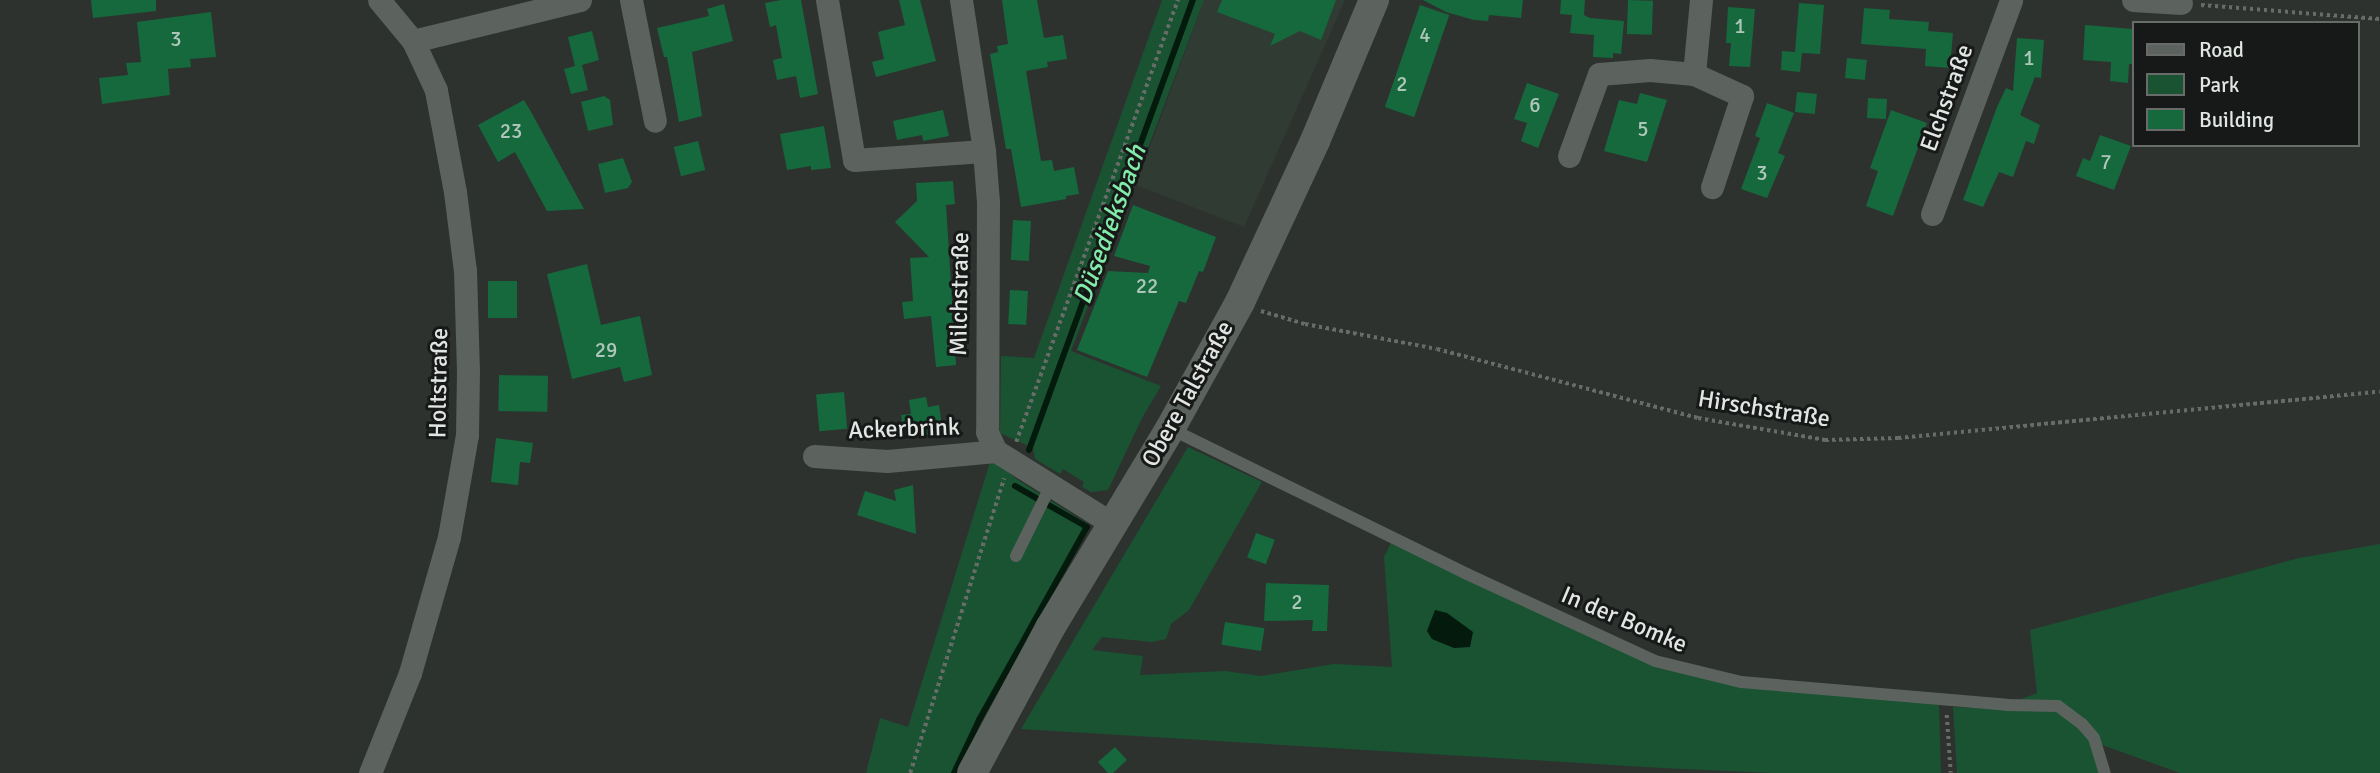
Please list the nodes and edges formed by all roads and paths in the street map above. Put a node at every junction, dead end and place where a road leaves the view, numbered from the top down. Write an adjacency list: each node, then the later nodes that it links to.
1 (379, 0): 13 (street, Holtstraße)
2 (580, 0): 13 (street)
3 (631, 0): 15 (street)
4 (827, 0): 16 (street)
5 (961, 0): 16 (street, Milchstraße)
6 (1178, 0): 23 (path)
7 (1374, 0): 20 (street, Obere Talstraße)
8 (1701, 0): 14 (street)
9 (2011, 0): 19 (street, Elchstraße)
10 (2133, 0): 11 (street)
11 (2181, 3): 12 (path)
12 (2380, 19)
13 (413, 41): 29 (street, Holtstraße)
14 (1694, 74): 17 (street); 18 (street)
15 (655, 121)
16 (984, 151): 23 (street, Milchstraße)
17 (1569, 156)
18 (1712, 187)
19 (1932, 214)
20 (1240, 302): 21 (path, Hirschstraße); 22 (street, Obere Talstraße)
21 (2380, 392)
22 (1170, 429): 26 (street, Obere Talstraße); 28 (lane, In der Bomke)
23 (1003, 454): 24 (street, Ackerbrink); 25 (street); 30 (path)
24 (814, 456)
25 (1052, 484): 26 (street); 27 (lane)
26 (1113, 524): 31 (street, Obere Talstraße)
27 (1016, 556)
28 (1946, 699): 32 (path); 33 (lane, In der Bomke)
29 (370, 773)
30 (910, 773)
31 (972, 773)
32 (1951, 773)
33 (2105, 773)

